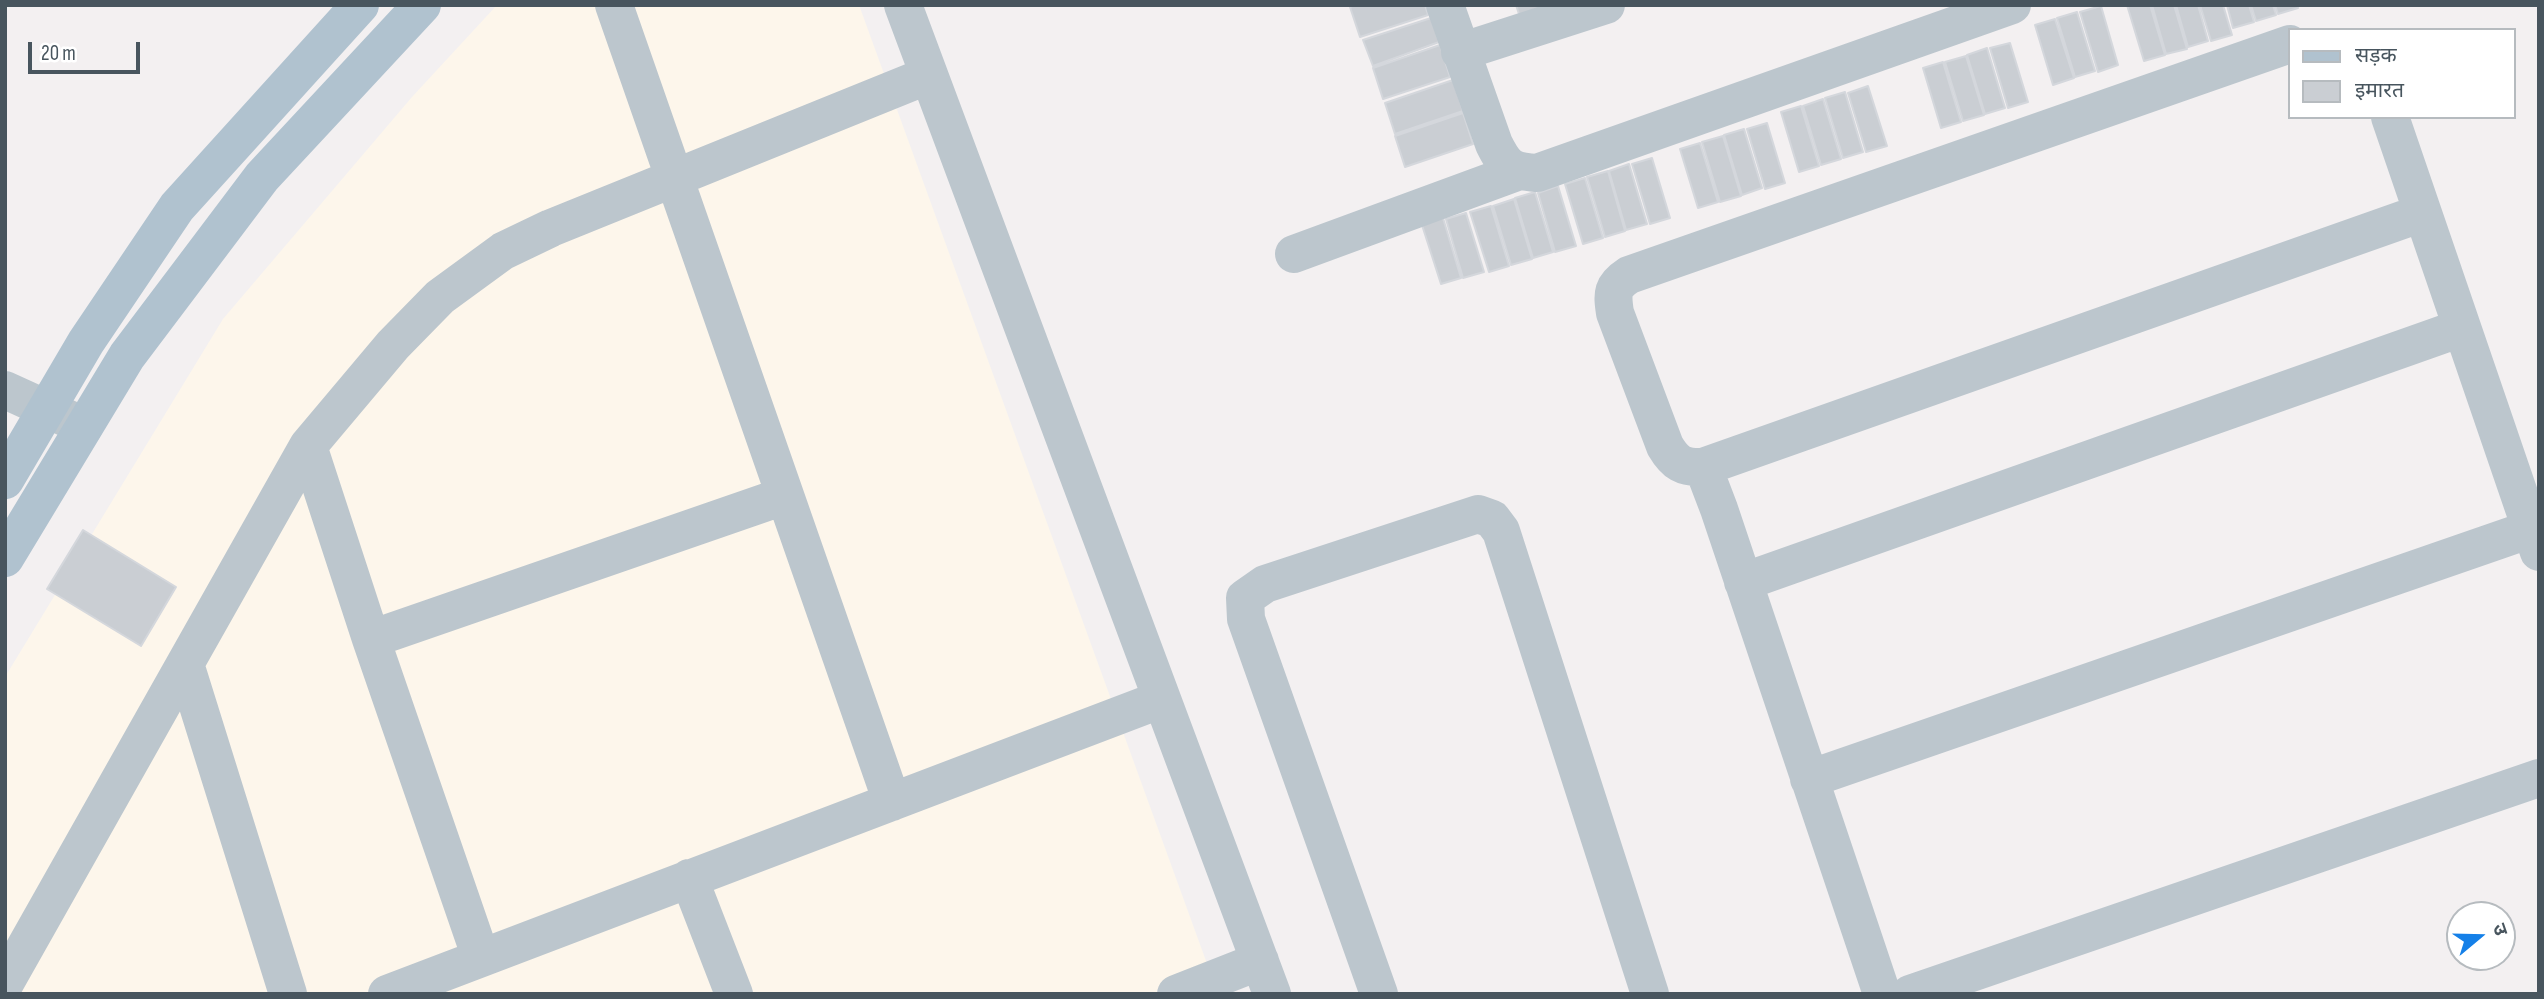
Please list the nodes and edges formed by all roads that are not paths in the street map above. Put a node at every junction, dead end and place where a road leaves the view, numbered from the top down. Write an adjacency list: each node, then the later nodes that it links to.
1 (360, 5): 18 (main road)
2 (422, 5): 19 (main road)
3 (614, 5): 13 (street)
4 (903, 5): 10 (street)
5 (1446, 5): 9 (street)
6 (2012, 5): 12 (street)
7 (1589, 8): 9 (street)
8 (2288, 45): 23 (street)
9 (1460, 52): 12 (street)
10 (929, 75): 13 (street); 30 (street)
11 (2391, 119): 14 (street)
12 (1517, 172): 15 (street)
13 (673, 180): 20 (street); 24 (street)
14 (2422, 213): 16 (street); 23 (street)
15 (1294, 254)
16 (2461, 328): 25 (street); 27 (street)
17 (5, 390): 18 (street)
18 (46, 408): 19 (street); 21 (main road)
19 (84, 426): 22 (main road)
20 (308, 446): 28 (street); 29 (street)
21 (11, 457): 22 (street)
22 (62, 464): 26 (main road)
23 (1703, 467): 27 (street)
24 (784, 496): 28 (street); 33 (street)
25 (2535, 541): 32 (street)
26 (5, 558)
27 (1742, 582): 32 (street)
28 (371, 639): 35 (street)
29 (185, 664): 37 (street); 38 (street)
30 (1162, 699): 33 (street); 36 (street)
31 (2539, 778): 45 (street)
32 (1809, 779): 44 (street)
33 (892, 802): 34 (street)
34 (689, 878): 35 (street); 40 (street)
35 (481, 958): 39 (street)
36 (1266, 978): 41 (street)
37 (5, 983)
38 (288, 994)
39 (387, 994)
40 (734, 994)
41 (1176, 994)
42 (1379, 994): 43 (street)
43 (1650, 994)
44 (1882, 994)
45 (1910, 994)

